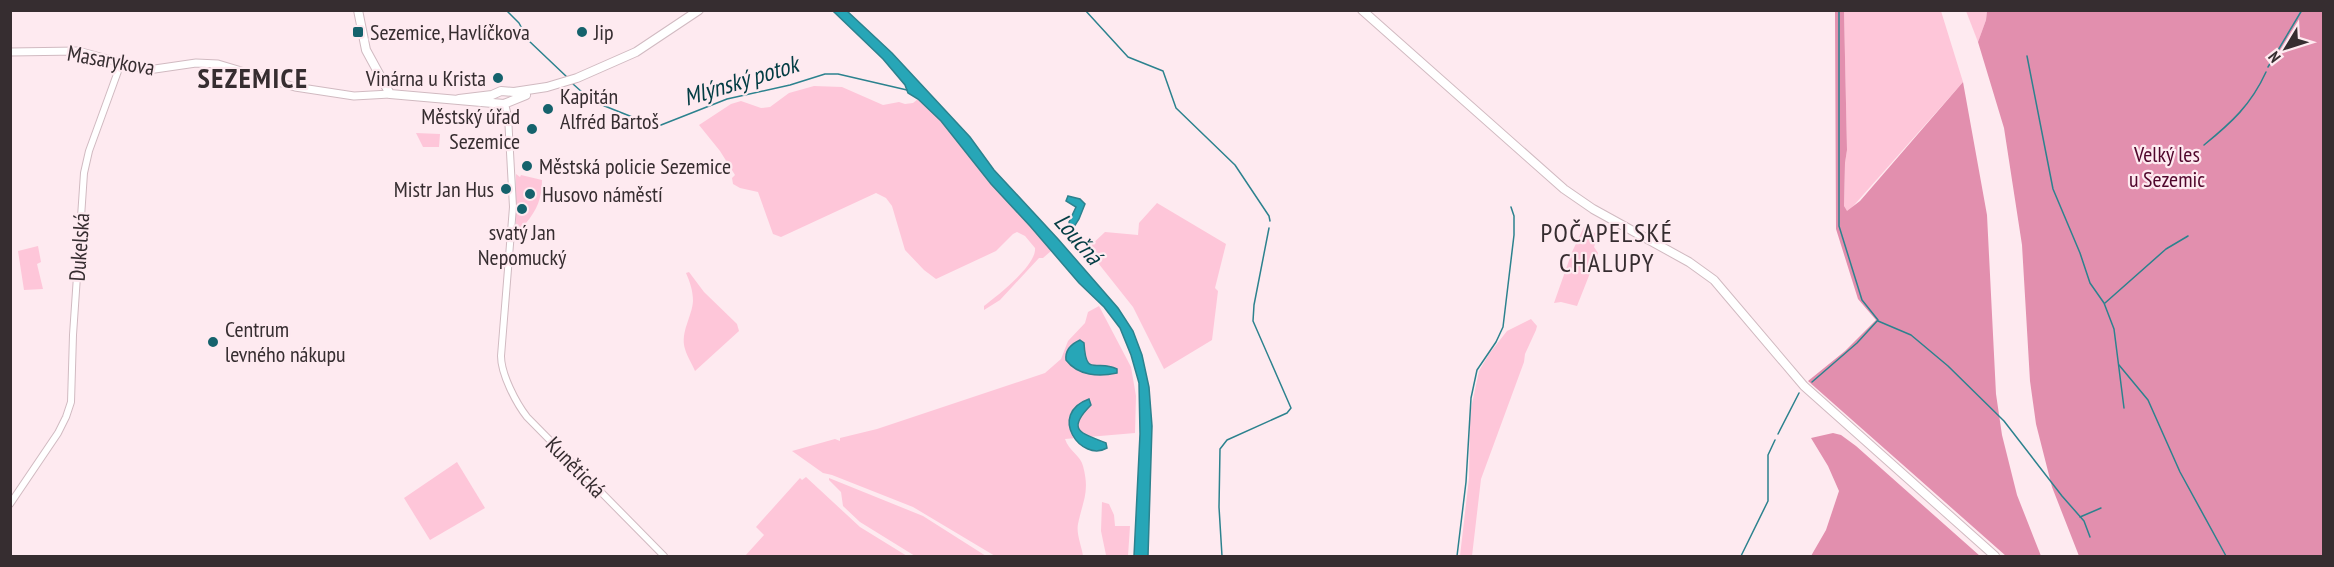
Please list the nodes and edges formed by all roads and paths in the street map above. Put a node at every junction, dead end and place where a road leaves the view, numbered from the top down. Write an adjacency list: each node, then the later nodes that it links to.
1 (358, 10): 9 (main road)
2 (699, 10): 6 (main road)
3 (1362, 10): 14 (main road)
4 (10, 52): 5 (main road, Masarykova)
5 (121, 63): 9 (main road, Masarykova); 12 (street, Dukelská)
6 (547, 87): 7 (main road); 11 (main road)
7 (507, 92): 8 (main road); 11 (main road)
8 (496, 93): 10 (main road, Masarykova); 11 (main road)
9 (390, 94): 10 (main road, Masarykova)
10 (459, 99): 11 (main road, Masarykova)
11 (505, 103): 13 (street, Kunětická)
12 (10, 504)
13 (664, 556)
14 (1995, 556)

